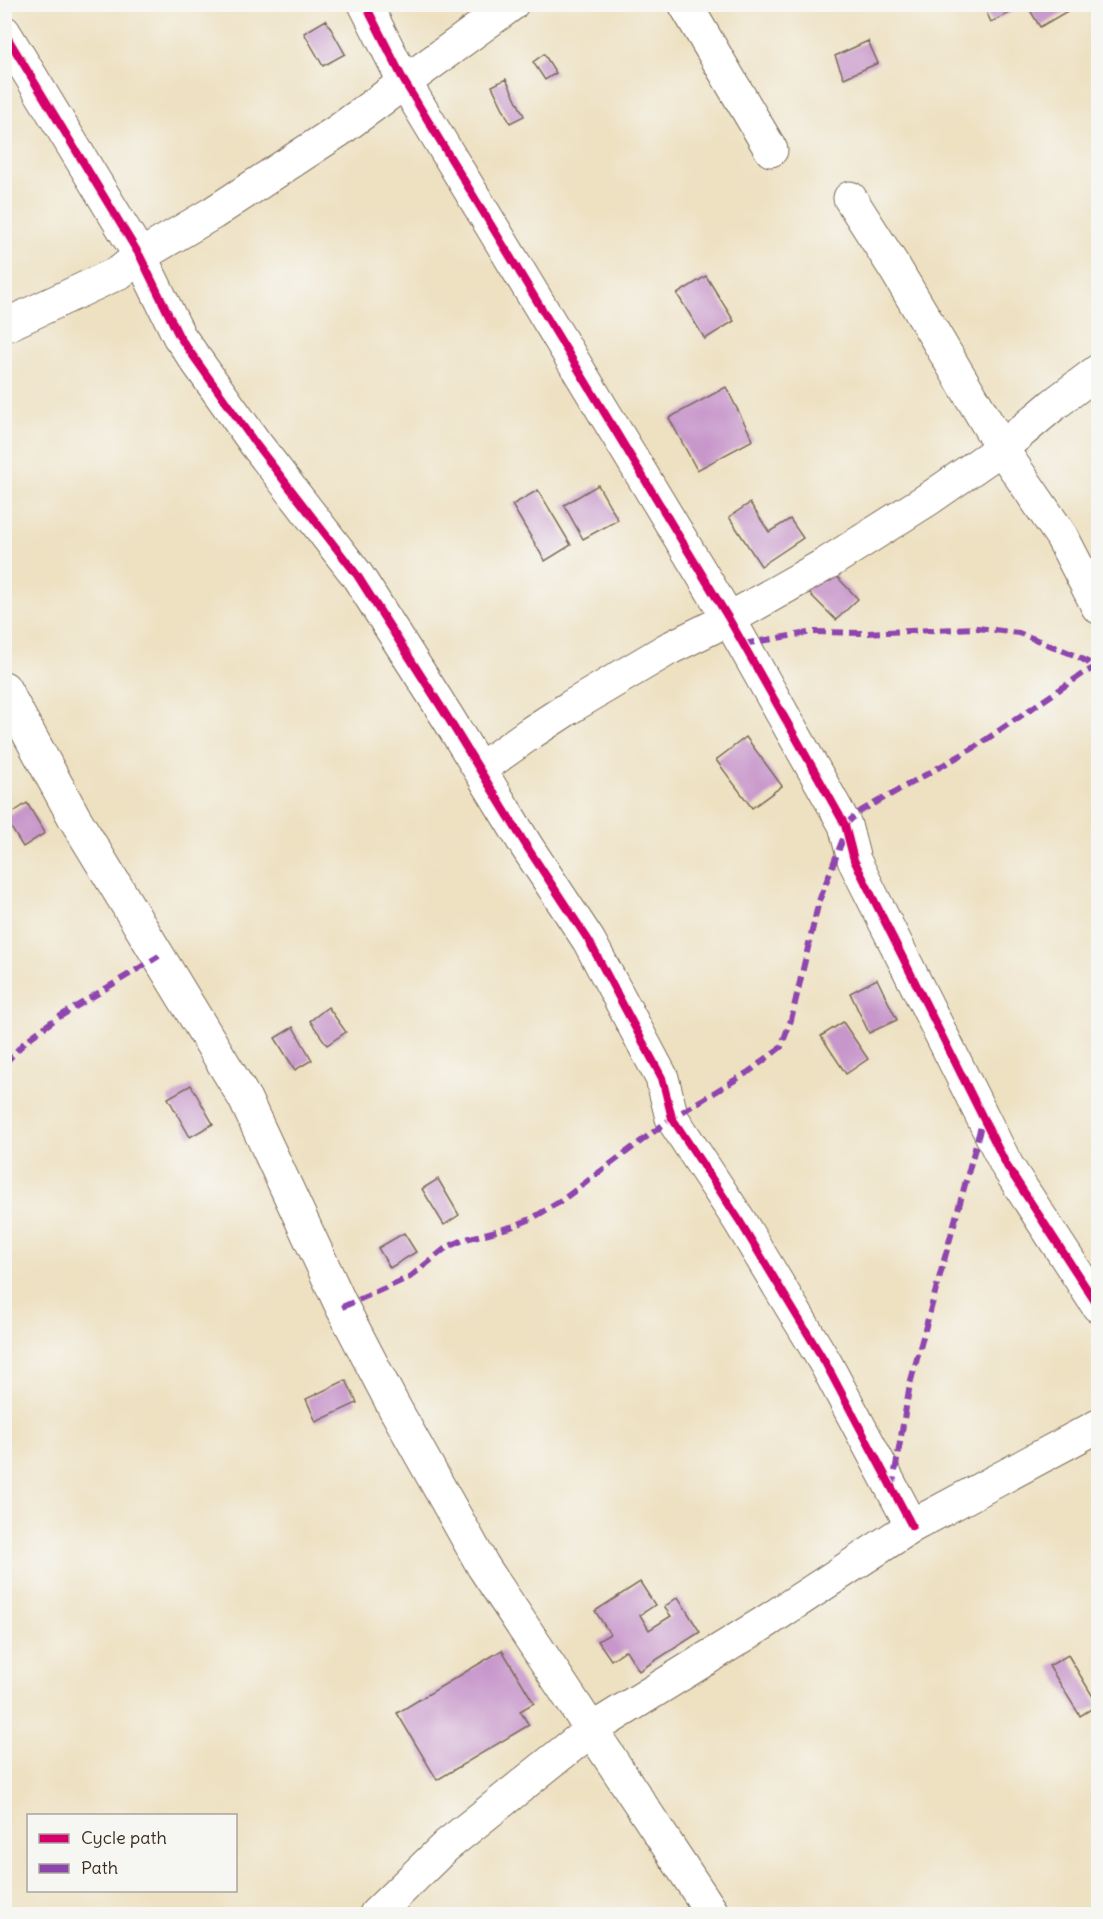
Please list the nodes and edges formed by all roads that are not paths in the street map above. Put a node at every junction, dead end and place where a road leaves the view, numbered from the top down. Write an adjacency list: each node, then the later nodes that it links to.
1 (365, 4): 5 (street)
2 (512, 4): 5 (street)
3 (685, 4): 6 (street)
4 (4, 32): 8 (street)
5 (404, 81): 8 (street); 13 (street)
6 (771, 150)
7 (850, 198): 11 (street)
8 (140, 256): 9 (street); 15 (street)
9 (4, 326)
10 (1098, 371): 11 (street)
11 (1002, 448): 12 (street); 13 (street)
12 (1098, 607)
13 (729, 619): 15 (street); 16 (street)
14 (4, 688): 19 (street)
15 (480, 769): 18 (street)
16 (1098, 1306)
17 (1098, 1426): 18 (street)
18 (912, 1526): 19 (street)
19 (591, 1731): 20 (street); 21 (street)
20 (376, 1914)
21 (713, 1914)

